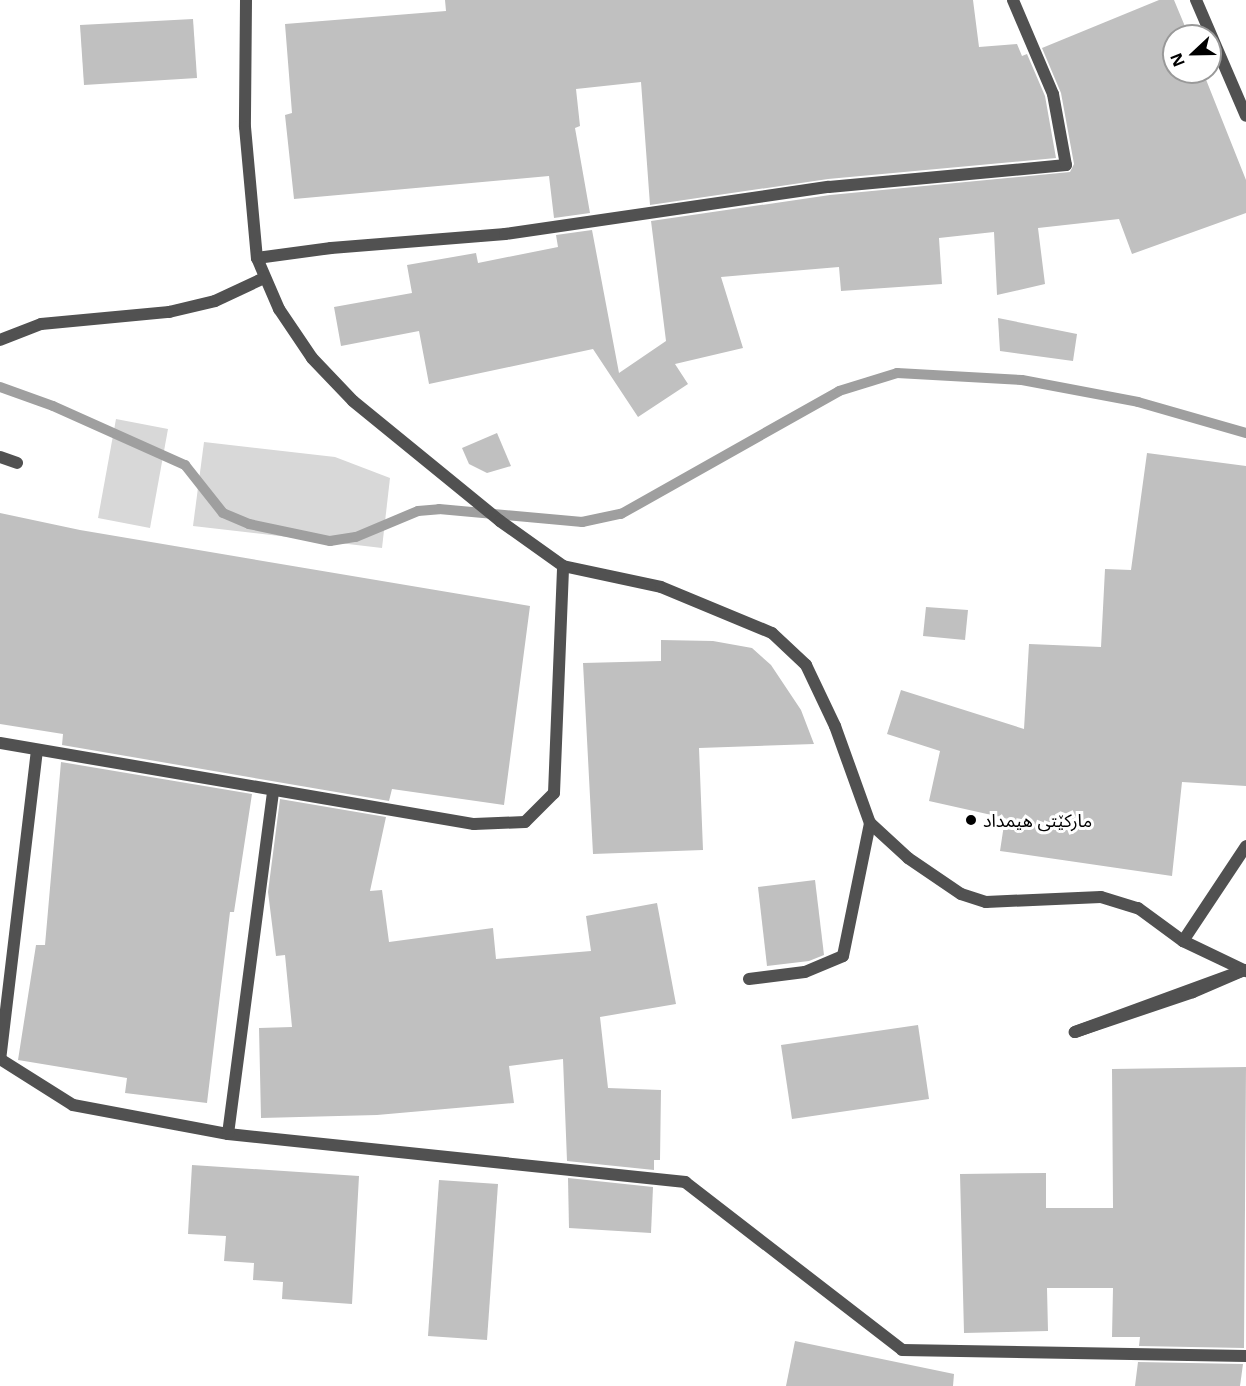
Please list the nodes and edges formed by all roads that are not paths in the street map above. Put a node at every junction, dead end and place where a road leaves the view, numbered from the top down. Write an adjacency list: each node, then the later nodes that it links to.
1 (246, 0): 5 (street)
2 (1013, 0): 5 (street)
3 (1196, 0): 4 (street)
4 (1246, 116)
5 (257, 258): 6 (street)
6 (264, 278): 7 (street); 10 (street)
7 (0, 340)
8 (0, 457): 9 (street)
9 (17, 463)
10 (563, 566): 13 (street); 14 (street)
11 (0, 743): 12 (street)
12 (38, 750): 13 (street); 19 (street)
13 (273, 790): 19 (street)
14 (870, 823): 16 (street); 18 (street)
15 (1246, 846): 16 (street)
16 (1183, 941): 17 (street)
17 (1245, 971): 17 (street)
18 (749, 979)
19 (228, 1134): 20 (street)
20 (1246, 1356)

